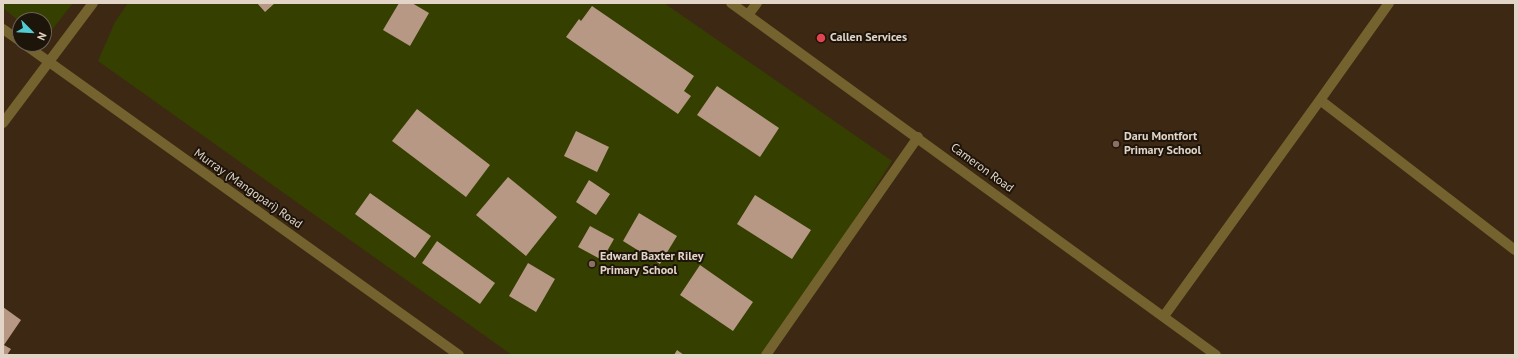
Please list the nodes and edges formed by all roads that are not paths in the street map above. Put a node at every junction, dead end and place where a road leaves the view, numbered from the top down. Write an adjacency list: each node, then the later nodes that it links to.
1 (93, 3): 9 (street)
2 (732, 3): 5 (street, Cameron Road)
3 (757, 3): 5 (street)
4 (1389, 3): 10 (street)
5 (748, 14): 12 (street, Cameron Road)
6 (3, 29): 7 (street)
7 (12, 35)
8 (35, 52): 9 (street, Murray (Mangopari) Road)
9 (49, 63): 11 (street); 15 (street, Murray (Mangopari) Road)
10 (1320, 100): 13 (street); 14 (street)
11 (3, 122)
12 (918, 137): 14 (street, Cameron Road); 16 (street)
13 (1515, 250)
14 (1164, 316): 17 (street, Cameron Road)
15 (458, 355)
16 (766, 355)
17 (1216, 355)

